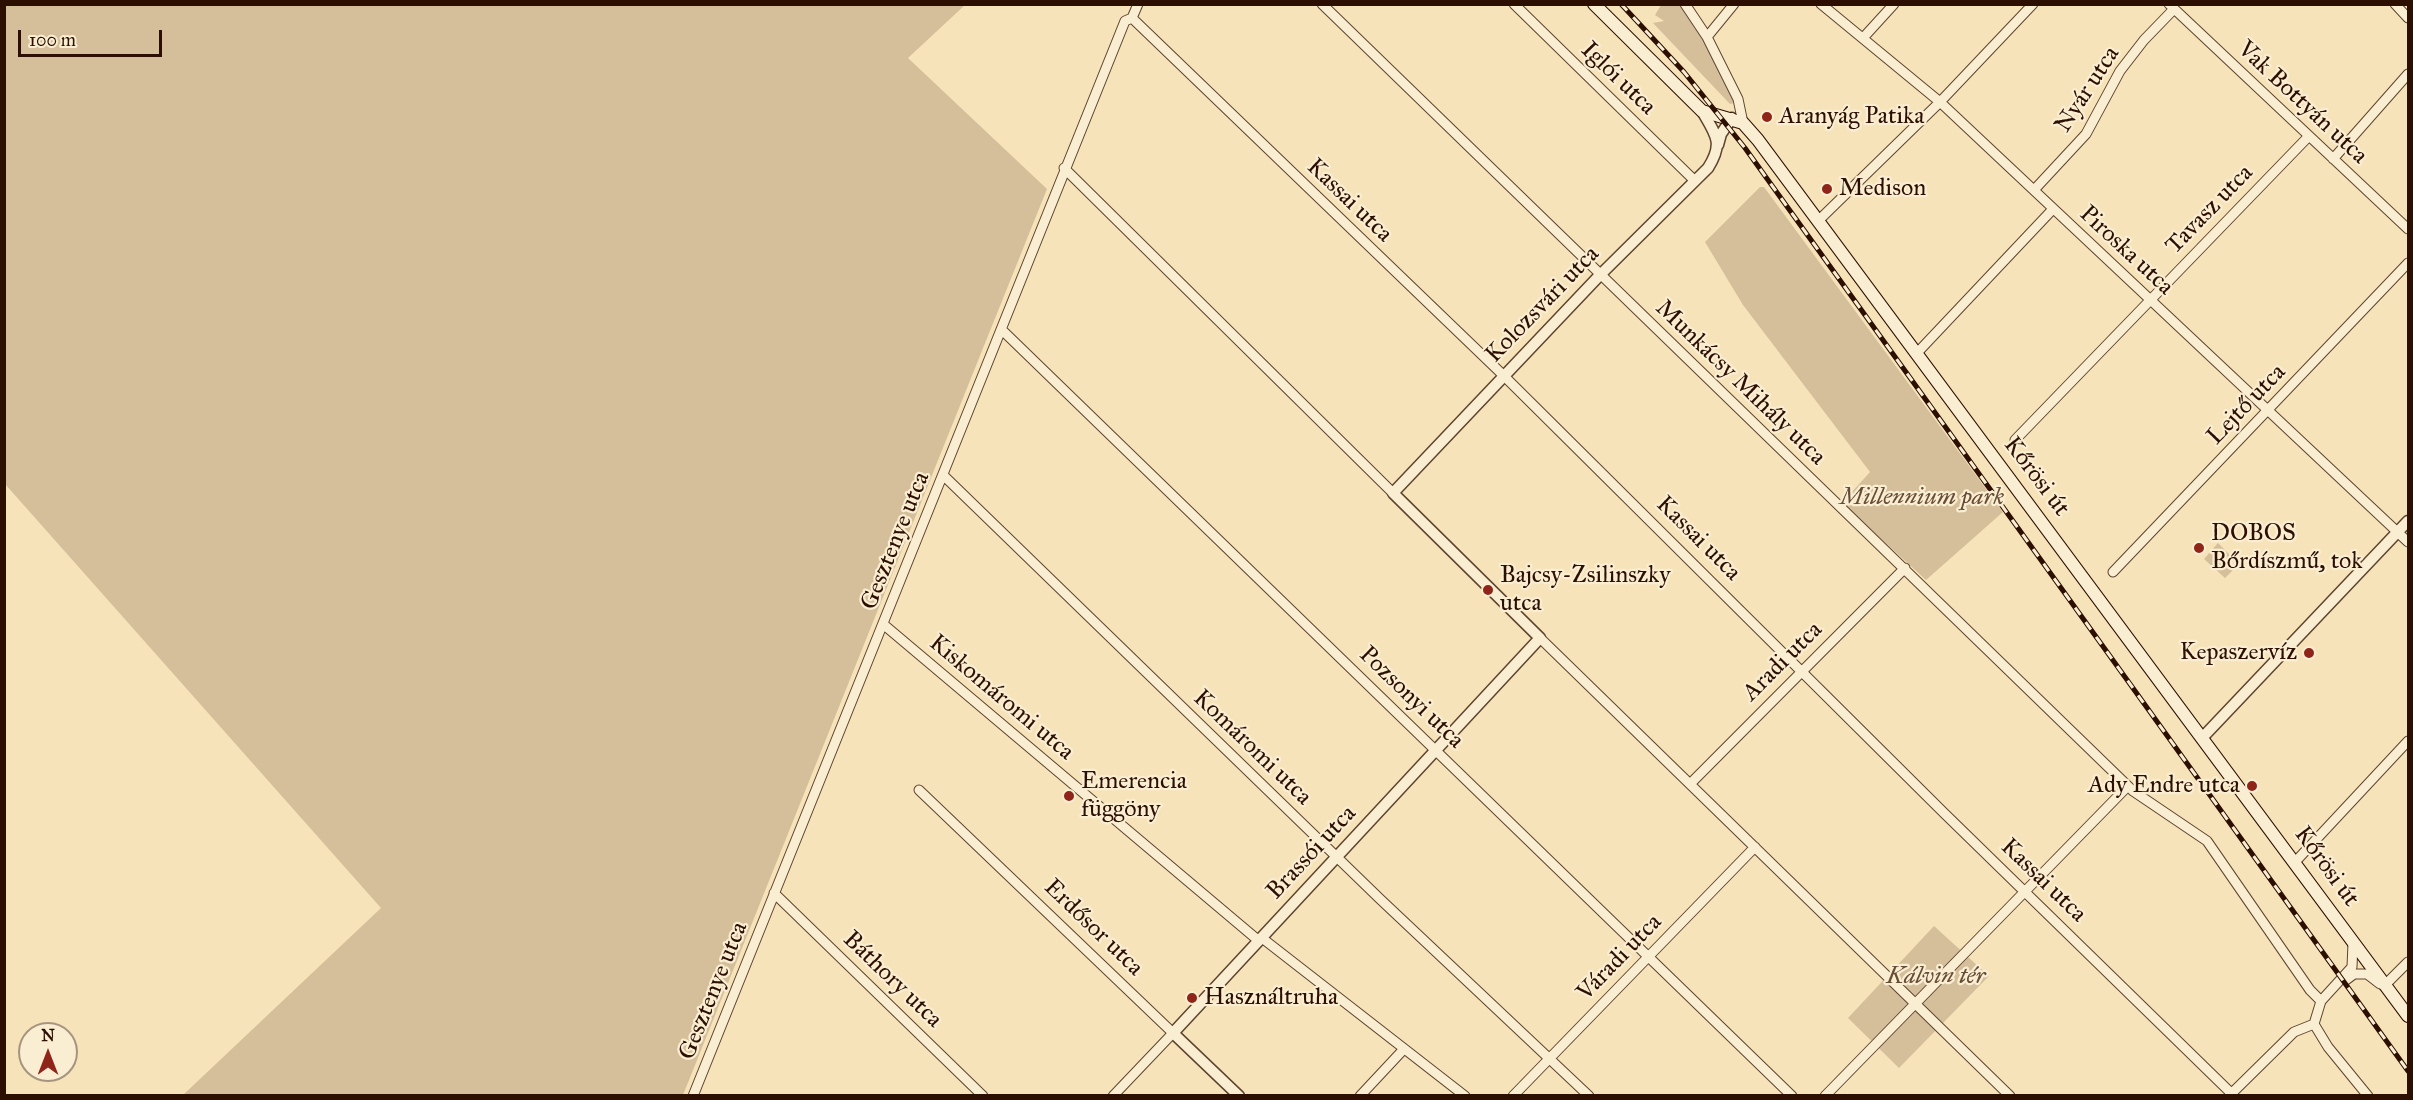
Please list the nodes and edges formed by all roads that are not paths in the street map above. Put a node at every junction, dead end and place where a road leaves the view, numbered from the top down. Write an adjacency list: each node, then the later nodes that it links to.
1 (1138, 4): 12 (street, Gesztenye utca)
2 (1322, 4): 30 (street, Munkácsy Mihály utca)
3 (1514, 4): 24 (street, Iglói utca)
4 (1594, 4): 18 (main road)
5 (1685, 4): 14 (street)
6 (1734, 4): 14 (street)
7 (1821, 4): 15 (street, Piroska utca)
8 (1894, 4): 15 (street)
9 (2033, 4): 17 (street)
10 (2395, 4): 13 (street)
11 (2172, 7): 20 (street, Vak Bottyán utca); 25 (street, Nyár utca)
12 (1132, 18): 23 (street, Gesztenye utca); 34 (street, Kassai utca)
13 (2409, 18)
14 (1707, 37): 19 (street)
15 (1863, 38): 17 (street, Piroska utca)
16 (2409, 74): 22 (street)
17 (1940, 102): 25 (street, Piroska utca); 27 (street)
18 (1702, 111): 19 (main road); 21 (street)
19 (1738, 120): 21 (street, Kolozsvári utca); 27 (main road, Kőrösi út)
20 (2308, 136): 22 (street, Vak Bottyán utca); 31 (street, Tavasz utca)
21 (1718, 145): 24 (street, Kolozsvári utca)
22 (2333, 159): 28 (street, Vak Bottyán utca)
23 (1064, 168): 32 (street, Gesztenye utca); 38 (street)
24 (1695, 181): 30 (street, Kolozsvári utca)
25 (2034, 190): 26 (street, Piroska utca)
26 (2053, 209): 31 (street, Piroska utca); 33 (street)
27 (1819, 220): 33 (main road, Kőrösi út)
28 (2409, 229)
29 (2409, 263): 35 (street, Lejtő utca)
30 (1599, 276): 34 (street, Kolozsvári utca); 42 (street, Munkácsy Mihály utca)
31 (2150, 300): 35 (street, Piroska utca); 36 (street, Tavasz utca)
32 (1002, 330): 37 (street, Gesztenye utca); 49 (street, Pozsonyi utca)
33 (1917, 353): 47 (main road, Kőrösi út)
34 (1503, 375): 38 (street, Kolozsvári utca); 46 (street, Kassai utca)
35 (2268, 412): 40 (street, Piroska utca); 43 (street, Lejtő utca)
36 (2015, 440)
37 (944, 475): 44 (street, Gesztenye utca); 54 (street, Komáromi utca)
38 (1393, 493): 45 (street)
39 (2409, 521): 40 (street)
40 (2398, 532): 41 (street, Piroska utca); 47 (street)
41 (2409, 542)
42 (1905, 568): 46 (street, Aradi utca); 51 (street, Munkácsy Mihály utca)
43 (2113, 572)
44 (883, 624): 57 (street, Gesztenye utca); 58 (street, Kiskomáromi utca)
45 (1540, 638): 49 (street, Brassói utca); 50 (street)
46 (1802, 671): 50 (street, Aradi utca); 56 (street, Kassai utca)
47 (2203, 737): 55 (main road, Kőrösi út)
48 (2409, 741): 55 (street)
49 (1436, 750): 54 (street, Brassói utca); 60 (street, Pozsonyi utca)
50 (1690, 784): 53 (street)
51 (2128, 786): 56 (street); 65 (street, Munkácsy Mihály utca)
52 (919, 789): 69 (street, Erdősor utca)
53 (1755, 848): 60 (street, Váradi utca); 66 (street)
54 (1337, 857): 58 (street, Brassói utca); 71 (street, Komáromi utca)
55 (2295, 861): 59 (main road, Kőrösi út)
56 (2024, 889): 66 (street); 72 (street, Kassai utca)
57 (774, 893): 73 (street, Gesztenye utca); 74 (street, Báthory utca)
58 (1260, 939): 69 (street, Brassói utca); 70 (street, Kiskomáromi utca)
59 (2353, 939): 62 (main road, Kőrösi út); 63 (street)
60 (1648, 956): 71 (street, Váradi utca); 81 (street, Pozsonyi utca)
61 (2409, 962): 62 (street)
62 (2386, 984): 64 (main road, Kőrösi út)
63 (2331, 990): 64 (street); 65 (street)
64 (2395, 996): 67 (main road, Kőrösi út)
65 (2321, 1001): 68 (street)
66 (1914, 1003): 82 (street); 83 (street)
67 (2409, 1016)
68 (2314, 1024): 72 (street); 84 (street)
69 (1173, 1033): 75 (street, Brassói utca); 76 (street, Erdősor utca)
70 (1403, 1050): 77 (street); 78 (street, Kiskomáromi utca)
71 (1551, 1057): 79 (street, Váradi utca); 80 (street, Komáromi utca)
72 (2230, 1094)
73 (693, 1095)
74 (983, 1095)
75 (1113, 1095)
76 (1239, 1095)
77 (1360, 1095)
78 (1465, 1095)
79 (1513, 1095)
80 (1589, 1095)
81 (1792, 1095)
82 (1825, 1095)
83 (2010, 1095)
84 (2368, 1095)

